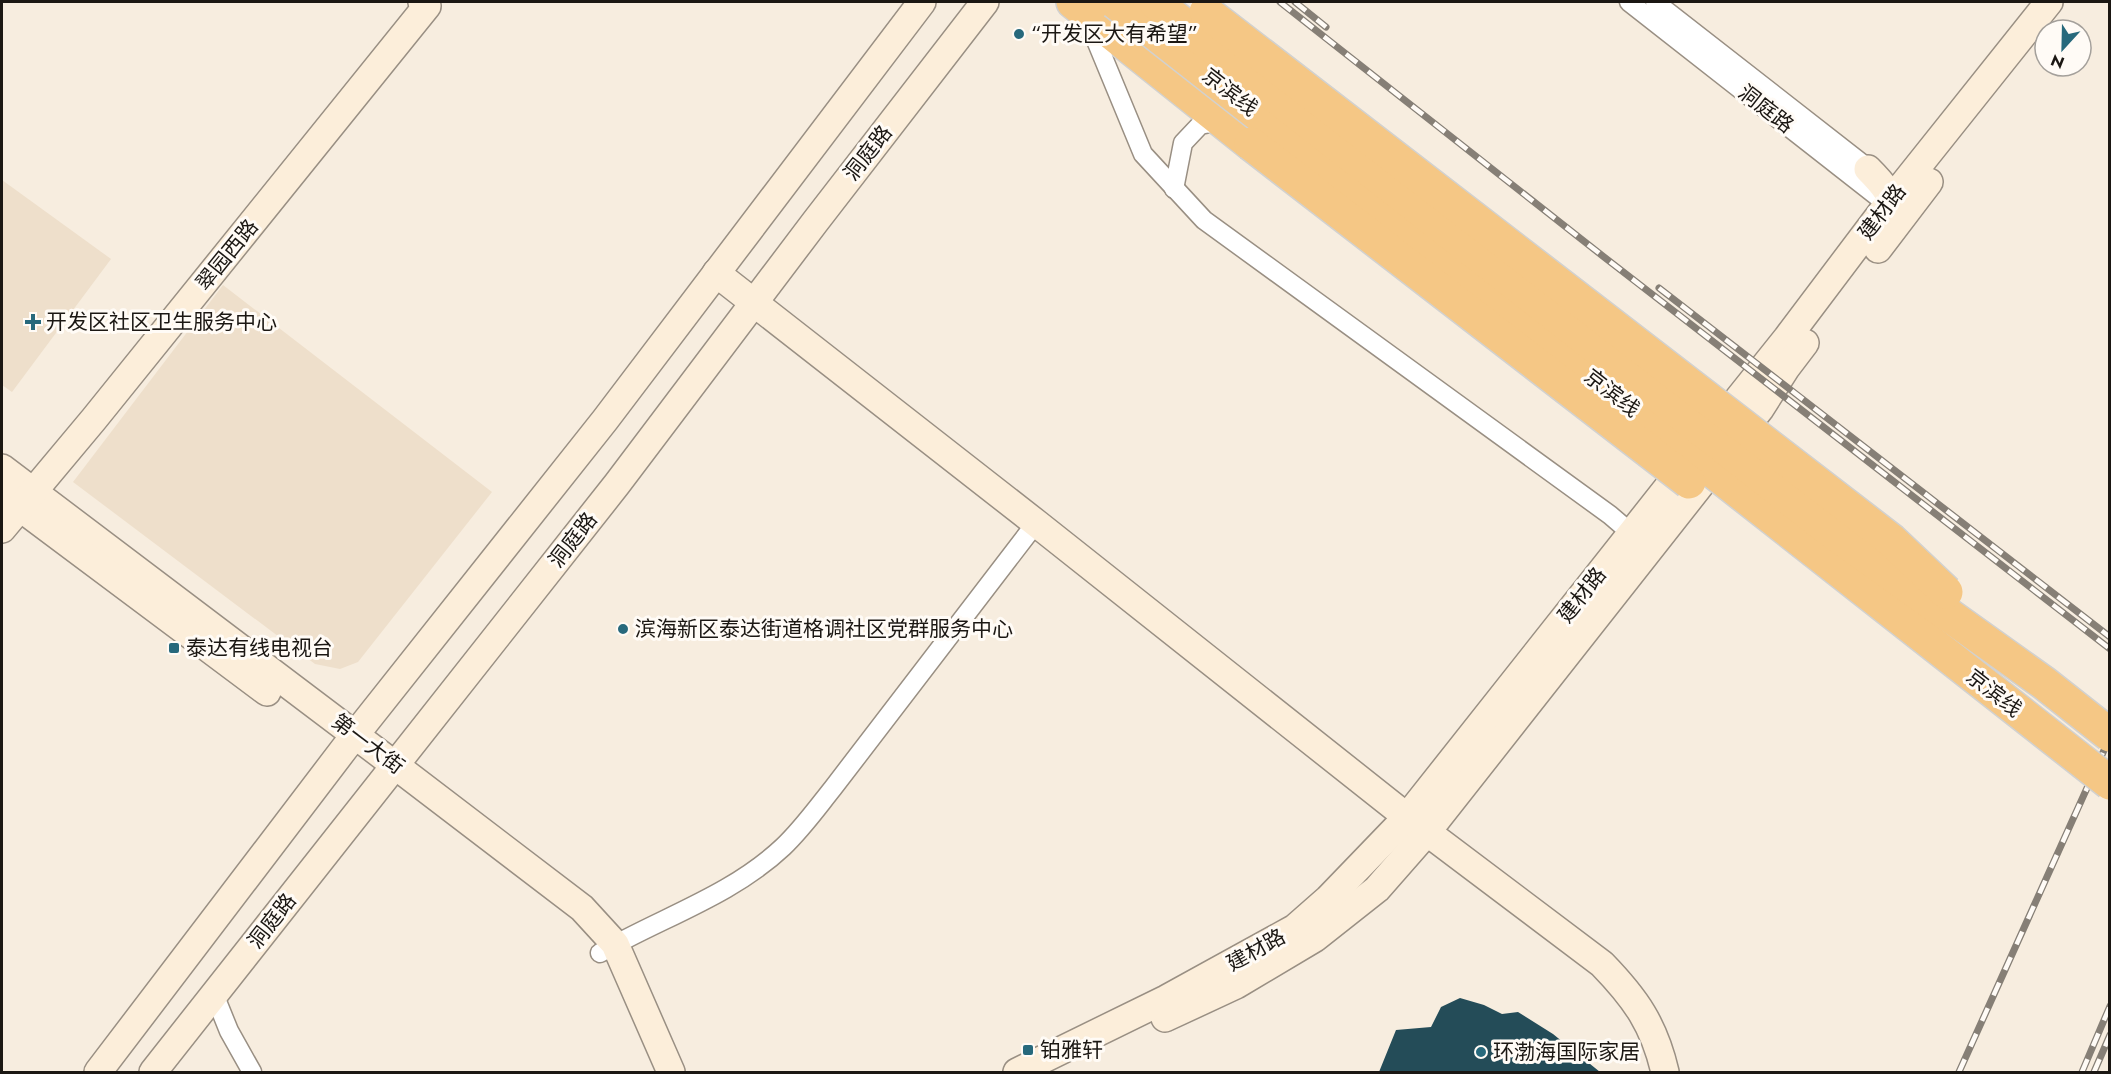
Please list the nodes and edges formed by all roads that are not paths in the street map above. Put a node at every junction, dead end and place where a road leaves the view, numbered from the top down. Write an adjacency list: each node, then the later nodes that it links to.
1 (922, 2): 19 (street)
2 (985, 2): 20 (street, 洞庭路)
3 (1115, 2): 27 (highway, 京滨线, bridge)
4 (1155, 2): 26 (highway, 京滨线, bridge)
5 (1629, 2): 15 (street, 洞庭路)
6 (1655, 2): 15 (street, 洞庭路)
7 (2049, 2): 17 (street, 建材路)
8 (2068, 2): 12 (street)
9 (424, 4): 22 (street, 翠园西路)
10 (1078, 6): 14 (highway); 16 (street)
11 (1200, 7): 26 (highway, bridge)
12 (2056, 18)
13 (2033, 46): 17 (street)
14 (1220, 121): 16 (street); 27 (highway, bridge)
15 (1861, 173): 17 (street); 18 (street)
16 (1174, 189): 25 (street)
17 (1898, 204): 18 (street, 建材路)
18 (1871, 241): 25 (street, 建材路); 32 (street)
19 (717, 273): 20 (street); 29 (street)
20 (754, 303): 23 (street); 30 (street, 洞庭路)
21 (2, 468): 22 (street, 第一大街)
22 (18, 498): 24 (street, 翠园西路); 29 (street, 第一大街)
23 (1036, 523): 32 (street); 33 (street)
24 (2, 529)
25 (1630, 533): 32 (street, 建材路)
26 (2044, 683): 28 (highway, 京滨线, bridge)
27 (2020, 713): 31 (highway, 京滨线, bridge)
28 (2109, 735)
29 (350, 742): 30 (street, 第一大街); 35 (street)
30 (390, 773): 33 (street, 第一大街); 34 (street, 洞庭路)
31 (2109, 783)
32 (1417, 825): 40 (street, 建材路); 41 (street); 42 (street)
33 (608, 949): 38 (street, 第一大街); 39 (street, 第一大街)
34 (214, 994): 36 (street, 洞庭路); 37 (street)
35 (98, 1072)
36 (153, 1072)
37 (252, 1072)
38 (656, 1072)
39 (671, 1072)
40 (1017, 1072)
41 (1057, 1072)
42 (1665, 1072)

